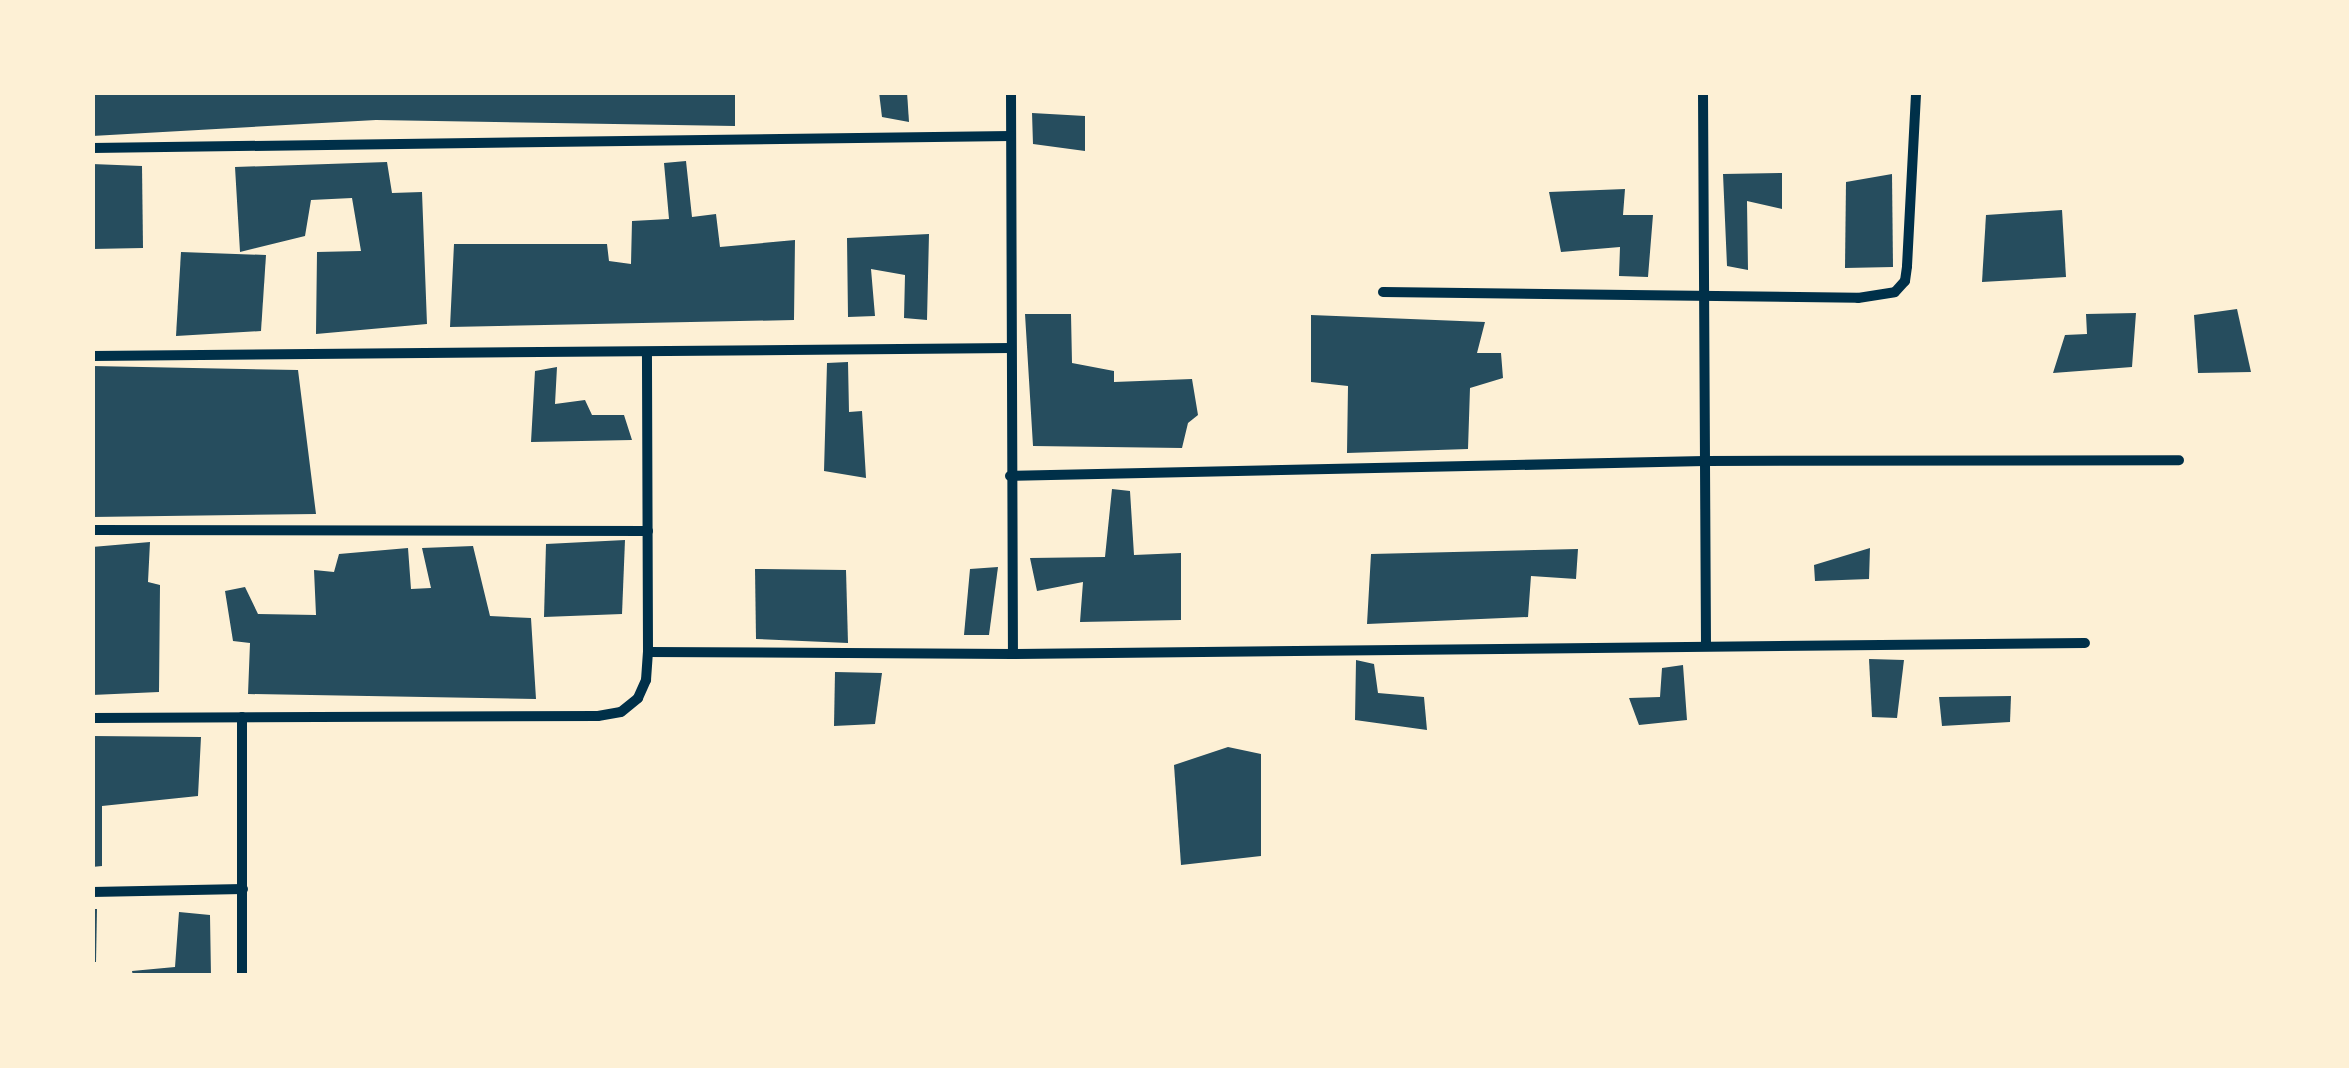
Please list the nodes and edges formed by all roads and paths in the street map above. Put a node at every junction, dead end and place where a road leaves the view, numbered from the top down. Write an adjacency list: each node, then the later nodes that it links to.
1 (1011, 92): 4 (street)
2 (1704, 92): 7 (street)
3 (1916, 92): 7 (street)
4 (1011, 136): 5 (street); 8 (street)
5 (92, 148)
6 (1383, 292): 7 (street)
7 (1703, 296): 11 (street)
8 (1012, 348): 9 (street); 13 (street)
9 (647, 352): 10 (street); 15 (street)
10 (92, 356)
11 (1705, 460): 12 (street); 13 (street); 17 (street)
12 (2180, 460)
13 (1010, 476): 19 (street)
14 (92, 530): 15 (street)
15 (648, 531): 18 (street)
16 (2085, 643): 17 (street)
17 (1706, 645): 19 (street)
18 (648, 652): 19 (street); 20 (street)
19 (1013, 654)
20 (242, 717): 21 (street); 22 (street)
21 (92, 718)
22 (243, 889): 23 (street); 24 (street)
23 (92, 892)
24 (242, 976)

